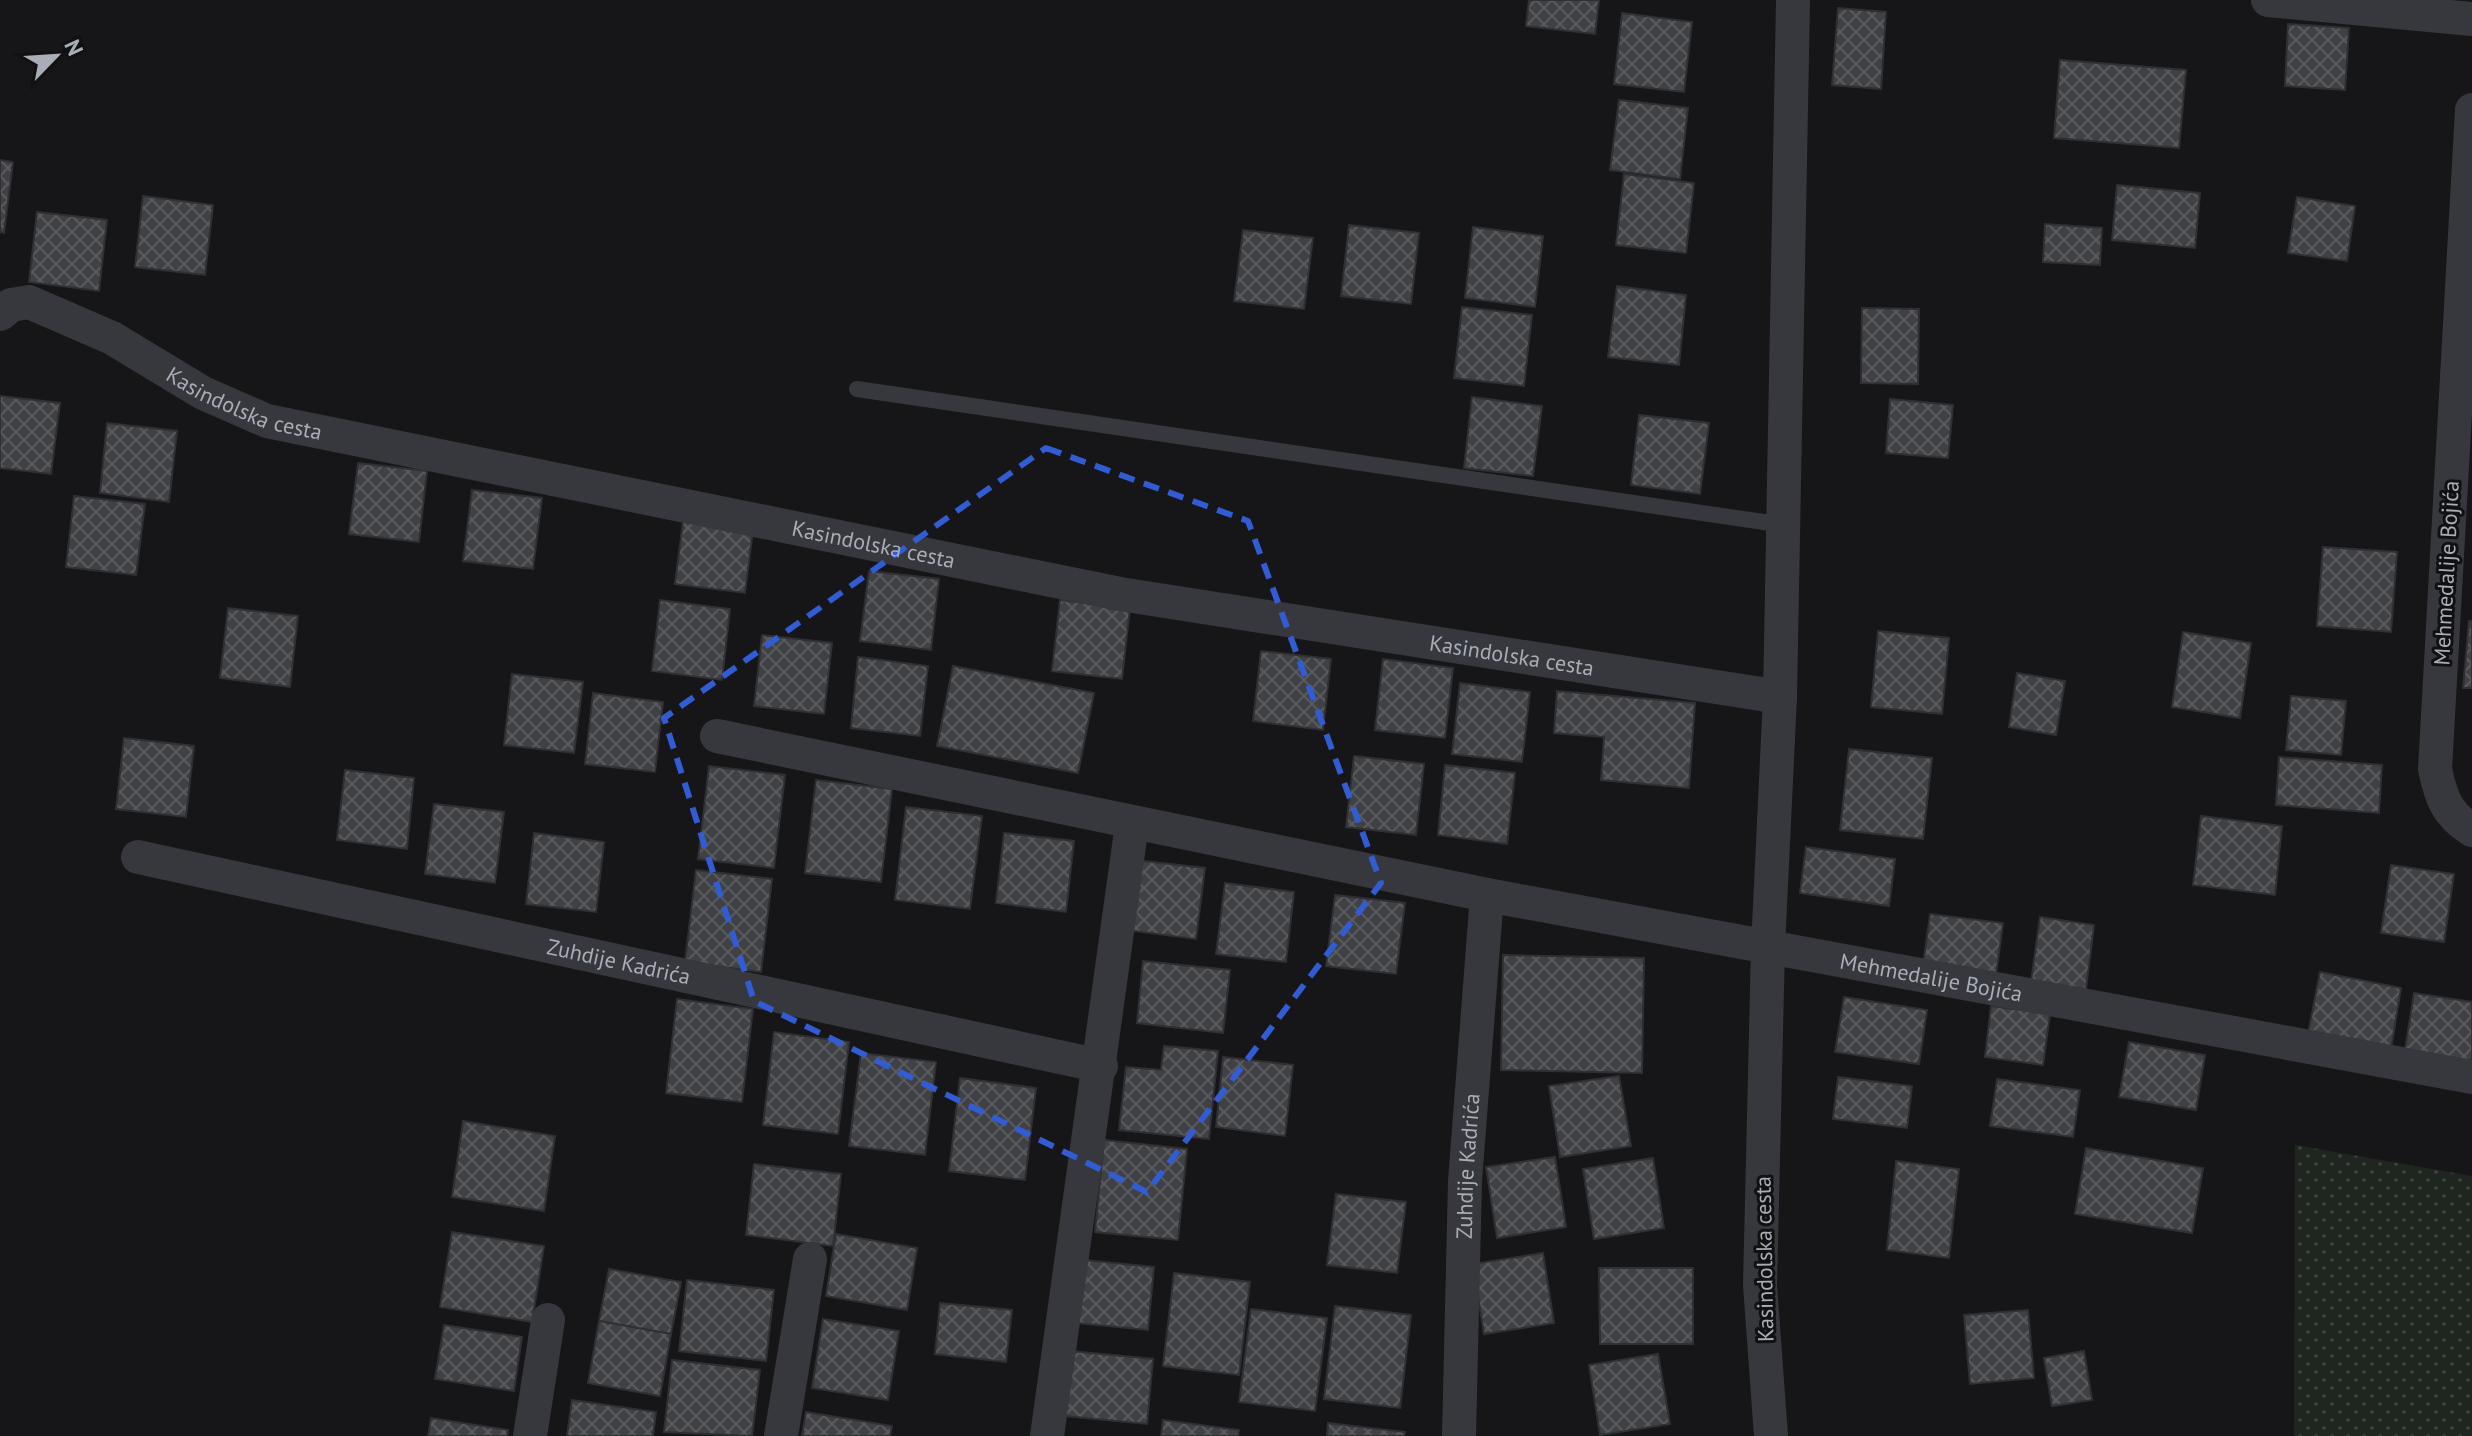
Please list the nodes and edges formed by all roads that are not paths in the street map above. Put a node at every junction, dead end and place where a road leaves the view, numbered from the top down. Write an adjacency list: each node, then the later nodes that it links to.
1 (1793, 0): 7 (street, Kasindolska cesta)
2 (2268, 0): 3 (street)
3 (2472, 19)
4 (2472, 110): 11 (street, Mehmedalije Bojića)
5 (0, 314): 8 (street, Kasindolska cesta)
6 (857, 389): 7 (lane)
7 (1784, 525): 8 (street, Kasindolska cesta)
8 (1780, 697): 14 (street, Kasindolska cesta)
9 (717, 736): 10 (street)
10 (1132, 824): 13 (street); 15 (street)
11 (2472, 830)
12 (138, 857): 15 (street, Zuhdije Kadrića)
13 (1487, 895): 14 (street); 22 (street, Zuhdije Kadrića)
14 (1768, 947): 16 (street, Mehmedalije Bojića); 23 (street, Kasindolska cesta)
15 (1101, 1066): 21 (street)
16 (2472, 1077)
17 (810, 1259): 20 (street)
18 (548, 1320): 19 (street)
19 (530, 1436)
20 (781, 1436)
21 (1047, 1436)
22 (1459, 1436)
23 (1771, 1436)

